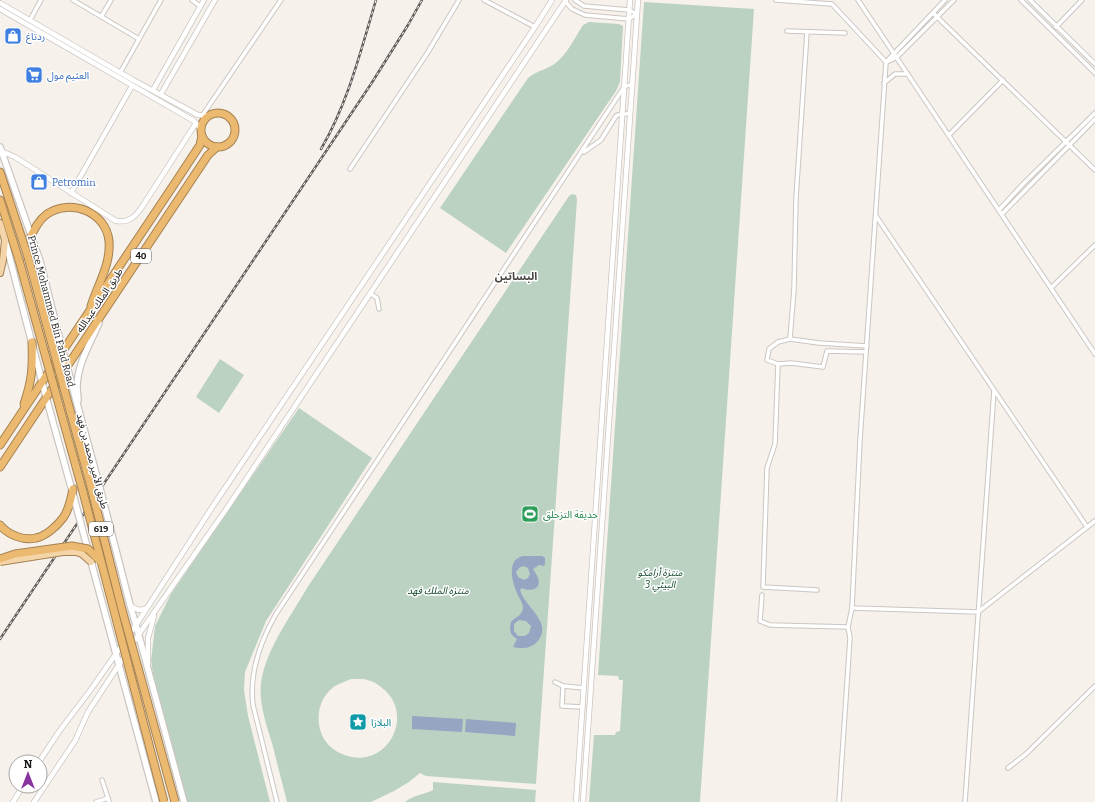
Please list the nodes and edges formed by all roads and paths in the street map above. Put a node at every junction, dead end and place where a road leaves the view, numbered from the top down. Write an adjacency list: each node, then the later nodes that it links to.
1 (41, 0): 34 (street)
2 (73, 0): 23 (street)
3 (111, 0): 31 (street)
4 (161, 0): 41 (street)
5 (192, 0): 26 (street)
6 (204, 0): 26 (street)
7 (215, 0): 56 (street)
8 (281, 0): 60 (street)
9 (459, 0): 68 (street)
10 (484, 0): 36 (street)
11 (552, 0): 36 (street)
12 (575, 0): 28 (street)
13 (630, 0): 28 (street)
14 (638, 0): 30 (street)
15 (776, 0): 24 (street)
16 (858, 0): 42 (street)
17 (945, 0): 29 (street)
18 (954, 0): 32 (street)
19 (1021, 0): 37 (street)
20 (1030, 0): 35 (street)
21 (1082, 0): 35 (street)
22 (565, 1): 33 (street); 85 (street)
23 (81, 2): 31 (street)
24 (832, 2): 44 (street)
25 (0, 3): 34 (street)
26 (200, 6): 55 (street)
27 (0, 10): 49 (street)
28 (630, 10): 30 (street); 33 (street)
29 (933, 12): 32 (street); 42 (street)
30 (637, 14): 33 (street); 53 (street)
31 (102, 17): 41 (street)
32 (938, 17): 43 (street); 50 (street)
33 (629, 19): 54 (street)
34 (30, 20): 46 (street)
35 (1057, 26): 37 (street); 45 (street)
36 (535, 27): 121 (street)
37 (1052, 30): 47 (street)
38 (787, 31): 39 (street)
39 (807, 32): 40 (street); 89 (street)
40 (845, 33)
41 (139, 39): 46 (street)
42 (894, 53): 43 (street); 44 (street)
43 (897, 57): 44 (street); 48 (street)
44 (886, 62): 51 (street)
45 (1095, 64)
46 (121, 73): 49 (street); 55 (street)
47 (1095, 73)
48 (908, 74): 51 (street); 63 (street)
49 (118, 78): 52 (street)
50 (1003, 80): 63 (street); 64 (street)
51 (884, 83): 76 (street)
52 (132, 86): 62 (street); 73 (street)
53 (632, 87): 54 (street); 57 (street)
54 (624, 88): 59 (street); 67 (street)
55 (153, 90): 56 (street)
56 (161, 94): 60 (street)
57 (631, 110): 59 (street); 70 (street)
58 (1095, 113): 64 (street)
59 (623, 114): 67 (street); 69 (street)
60 (206, 116): 62 (highway); 65 (highway)
61 (1095, 119): 64 (street)
62 (200, 129): 65 (highway); 73 (street); 88 (highway, طريق الملك عبدالله / 40)
63 (949, 135): 75 (street)
64 (1068, 143): 71 (street); 75 (street)
65 (217, 147): 87 (highway, طريق الملك عبدالله / 40)
66 (1, 149): 73 (street); 78 (main road, Prince Mohammed Bin Fahd Road)
67 (581, 154): 154 (street)
68 (350, 169)
69 (619, 169): 70 (street); 82 (street)
70 (626, 169): 83 (street)
71 (1095, 170)
72 (0, 172): 152 (highway, طريق الأمير محمد بن فهد / 619, bridge)
73 (71, 193)
74 (0, 200): 117 (highway, طريق الأمير محمد بن فهد / 619, bridge)
75 (1000, 212): 84 (street)
76 (876, 216): 91 (street); 100 (street)
77 (0, 223): 79 (main road)
78 (31, 236): 88 (highway); 92 (main road, Prince Mohammed Bin Fahd Road)
79 (5, 240): 81 (main road); 90 (main road)
80 (1095, 245): 84 (street)
81 (0, 273)
82 (611, 283): 83 (street); 97 (street)
83 (618, 284): 98 (street)
84 (1051, 288): 94 (street)
85 (371, 294): 86 (street); 123 (street)
86 (379, 309)
87 (104, 311): 96 (highway, طريق الملك عبدالله / 40); 102 (main road)
88 (88, 313): 92 (highway, طريق الملك عبدالله / 40)
89 (790, 339): 91 (street); 95 (street)
90 (32, 342): 99 (main road); 103 (highway)
91 (867, 346): 93 (street)
92 (63, 352): 96 (main road, Prince Mohammed Bin Fahd Road); 99 (highway, طريق الملك عبدالله / 40)
93 (866, 352): 95 (street); 122 (street)
94 (1095, 354)
95 (778, 364): 118 (street)
96 (67, 366): 101 (highway, طريق الملك عبدالله / 40); 102 (main road, Prince Mohammed Bin Fahd Road)
97 (605, 371): 98 (street); 107 (street)
98 (612, 372): 108 (street)
99 (42, 382): 101 (main road); 103 (highway, طريق الملك عبدالله / 40)
100 (994, 390): 112 (street); 124 (street)
101 (46, 398): 105 (highway, طريق الملك عبدالله / 40); 109 (main road)
102 (79, 412): 120 (main road, Prince Mohammed Bin Fahd Road, bridge)
103 (21, 413): 104 (highway, طريق الملك عبدالله / 40)
104 (0, 445)
105 (1, 464): 106 (highway, طريق الملك عبدالله)
106 (0, 470)
107 (599, 470): 108 (street); 113 (street)
108 (606, 471): 114 (street)
109 (73, 489): 111 (highway); 116 (main road, bridge)
110 (1095, 522): 112 (street)
111 (0, 525)
112 (1088, 527): 124 (street)
113 (593, 559): 114 (street); 131 (street)
114 (600, 559): 132 (street)
115 (0, 560): 116 (main road, bridge); 117 (highway, bridge)
116 (91, 562): 128 (main road)
117 (101, 562): 151 (highway, طريق الأمير محمد بن فهد / 619, bridge)
118 (817, 590)
119 (762, 595): 126 (street)
120 (130, 605): 121 (street); 125 (main road, Prince Mohammed Bin Fahd Road)
121 (148, 607): 125 (street)
122 (852, 608): 124 (street); 126 (street)
123 (156, 610): 127 (street); 130 (street)
124 (978, 612): 158 (street)
125 (136, 625): 127 (main road, Prince Mohammed Bin Fahd Road); 128 (street)
126 (848, 627): 157 (street)
127 (139, 634): 129 (street); 130 (main road, Prince Mohammed Bin Fahd Road)
128 (116, 654): 129 (main road); 142 (street)
129 (119, 666): 148 (street); 150 (main road)
130 (149, 675): 153 (main road, Prince Mohammed Bin Fahd Road)
131 (584, 680): 132 (street); 136 (street)
132 (591, 680): 139 (street)
133 (555, 682): 134 (street)
134 (563, 686): 136 (street); 137 (street)
135 (1095, 686): 143 (street)
136 (584, 688): 137 (street)
137 (583, 707): 138 (street)
138 (582, 720): 139 (street); 140 (street)
139 (589, 721): 141 (street)
140 (580, 753): 141 (street); 145 (street)
141 (586, 753): 146 (street)
142 (44, 754)
143 (1008, 768)
144 (102, 780): 147 (street)
145 (577, 787): 146 (street); 155 (street)
146 (584, 788): 156 (street)
147 (108, 800): 149 (street)
148 (34, 802)
149 (96, 802)
150 (156, 802)
151 (164, 802)
152 (175, 802)
153 (184, 802)
154 (277, 802)
155 (576, 802)
156 (583, 802)
157 (839, 802)
158 (965, 802)

